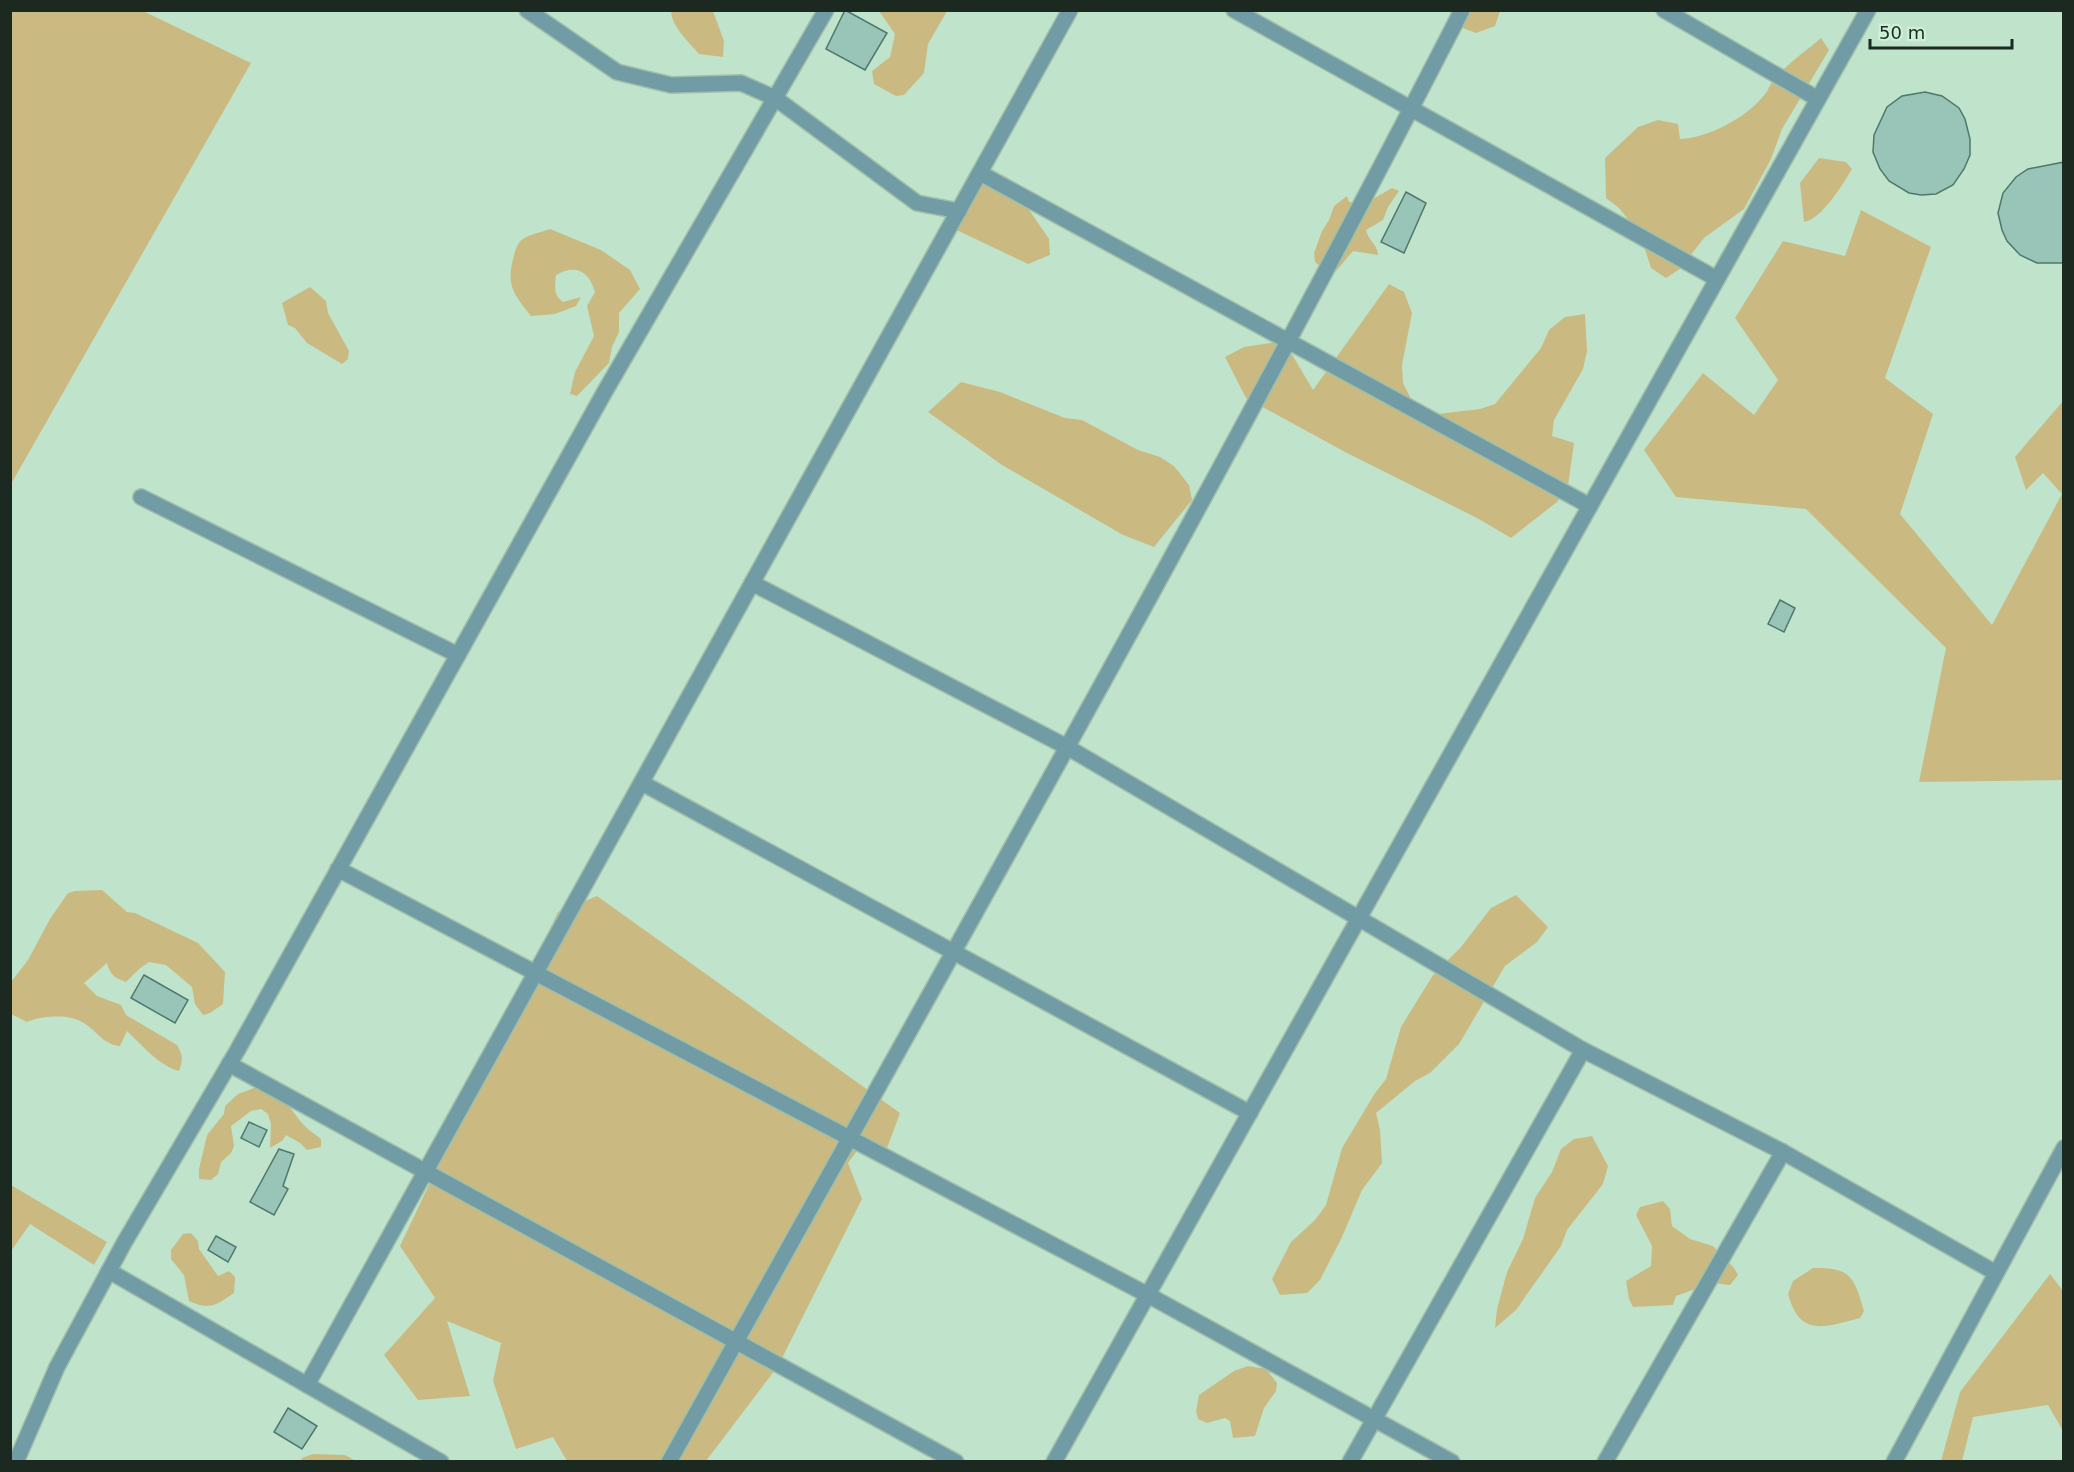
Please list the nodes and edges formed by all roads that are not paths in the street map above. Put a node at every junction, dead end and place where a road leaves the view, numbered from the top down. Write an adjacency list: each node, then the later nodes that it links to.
1 (527, 10): 8 (street)
2 (826, 10): 8 (street)
3 (1070, 10): 11 (street)
4 (1234, 10): 10 (street)
5 (1462, 10): 10 (street)
6 (1665, 10): 9 (street)
7 (1868, 10): 9 (street)
8 (775, 99): 12 (street); 18 (street)
9 (1818, 99): 13 (street)
10 (1411, 109): 13 (street); 14 (street)
11 (980, 172): 12 (street); 14 (street)
12 (959, 211): 17 (street)
13 (1717, 279): 16 (street)
14 (1288, 341): 16 (street); 19 (street)
15 (141, 497): 18 (street)
16 (1590, 506): 22 (street)
17 (752, 583): 19 (street); 20 (street)
18 (458, 655): 21 (street)
19 (1067, 747): 22 (street); 23 (street)
20 (642, 783): 23 (street); 24 (street)
21 (338, 869): 24 (street); 26 (street)
22 (1359, 918): 25 (street); 27 (street)
23 (953, 952): 27 (street); 28 (street)
24 (536, 973): 28 (street); 31 (street)
25 (1583, 1050): 30 (street); 37 (street)
26 (229, 1064): 31 (street); 32 (street)
27 (1250, 1113): 34 (street)
28 (849, 1138): 34 (street); 35 (street)
29 (2064, 1149): 33 (street)
30 (1783, 1152): 33 (street); 45 (street)
31 (426, 1171): 35 (street); 36 (street)
32 (109, 1271): 36 (street); 38 (street)
33 (1996, 1273): 46 (street)
34 (1148, 1295): 37 (street); 42 (street)
35 (736, 1341): 40 (street); 41 (street)
36 (307, 1385): 39 (street)
37 (1373, 1419): 43 (street); 44 (street)
38 (16, 1461)
39 (441, 1461)
40 (669, 1461)
41 (956, 1461)
42 (1054, 1461)
43 (1350, 1461)
44 (1452, 1461)
45 (1605, 1461)
46 (1894, 1461)

